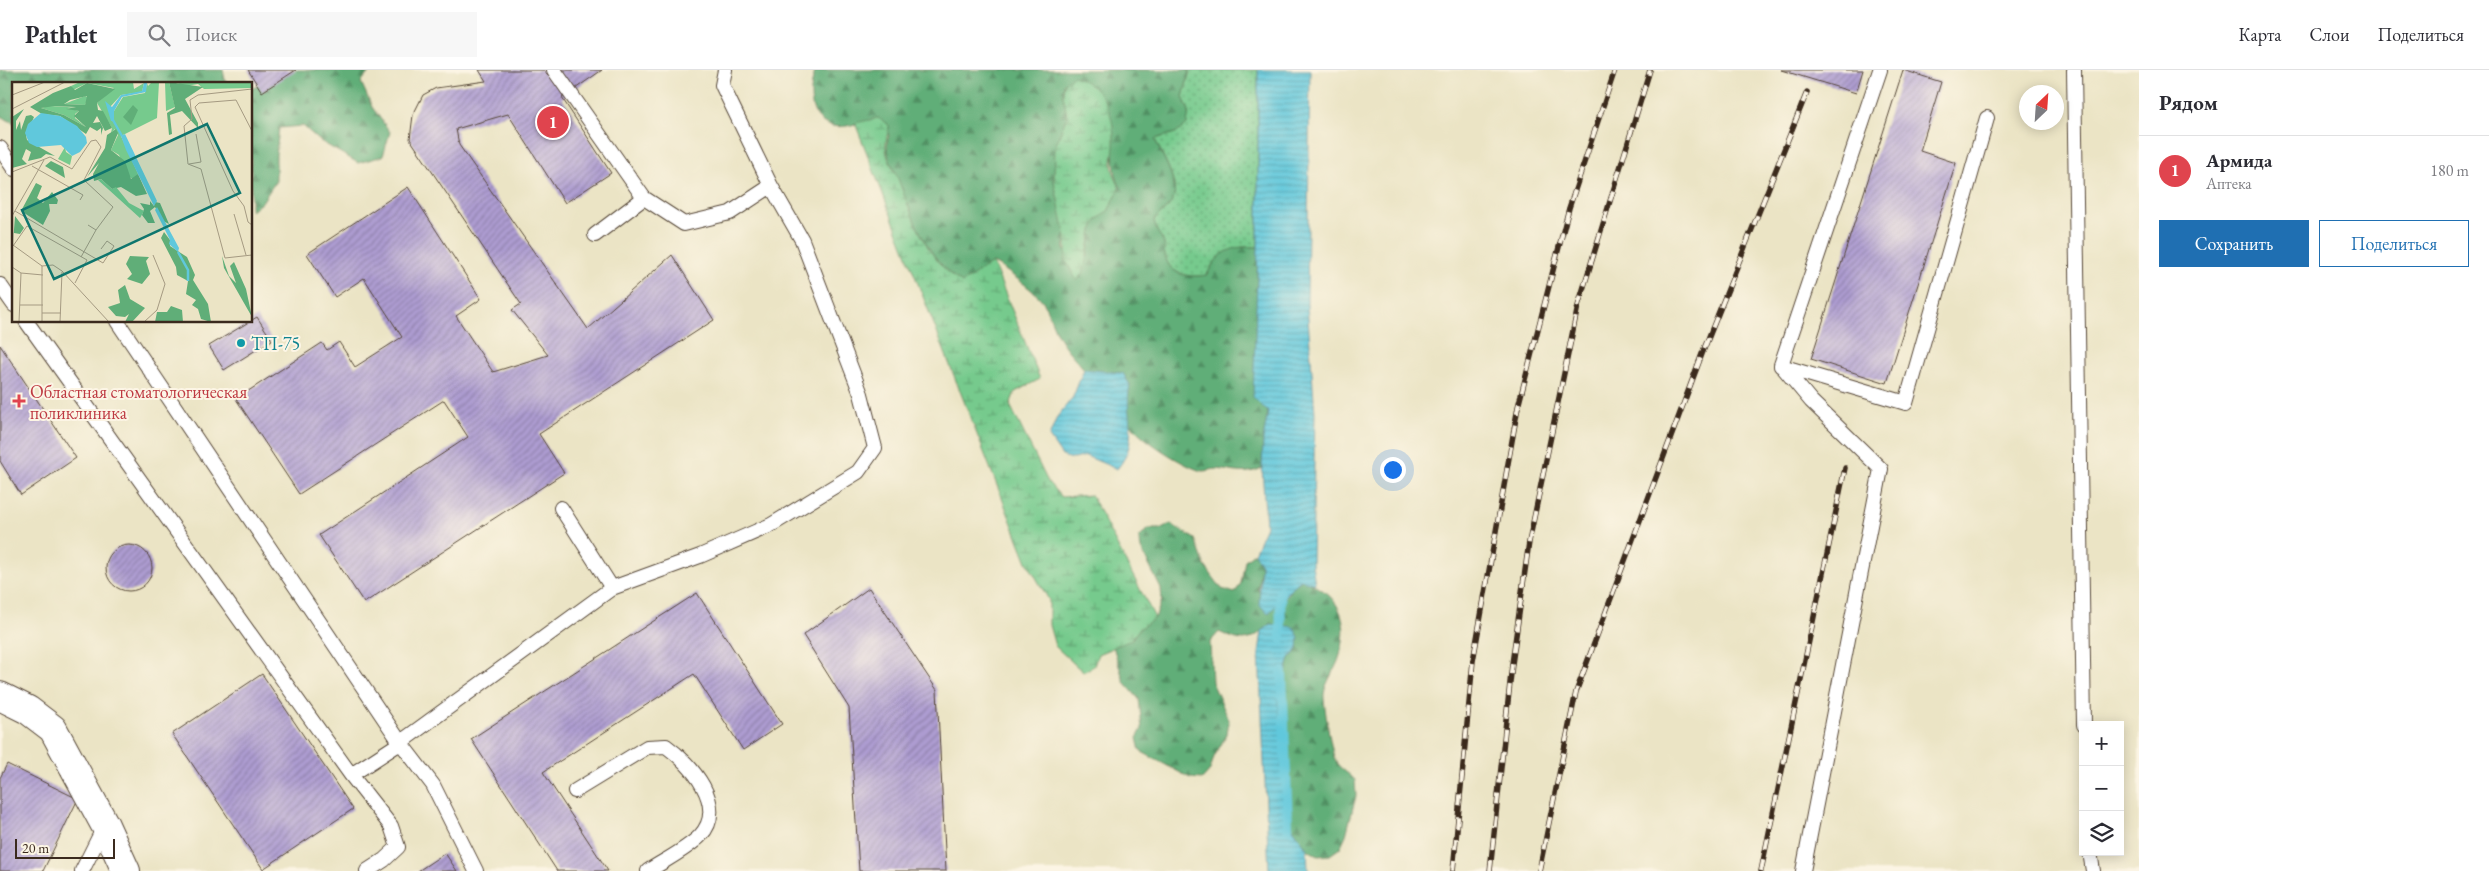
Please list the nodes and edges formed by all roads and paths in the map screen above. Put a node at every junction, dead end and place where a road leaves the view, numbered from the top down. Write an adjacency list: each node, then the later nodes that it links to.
1 (554, 70): 9 (lane)
2 (725, 70): 8 (lane)
3 (1880, 70): 15 (lane)
4 (2074, 70): 19 (lane)
5 (1987, 118): 15 (lane)
6 (0, 148): 7 (lane)
7 (12, 165)
8 (770, 186): 9 (lane); 17 (lane)
9 (644, 198): 10 (lane)
10 (595, 235)
11 (0, 286): 12 (lane)
12 (12, 302)
13 (27, 322): 21 (lane)
14 (118, 322): 20 (lane)
15 (1780, 365): 30 (lane)
16 (561, 508): 17 (lane)
17 (612, 588): 20 (lane)
18 (0, 696): 23 (street)
19 (2084, 721)
20 (400, 742): 21 (lane); 28 (lane)
21 (351, 775): 27 (lane)
22 (575, 791): 29 (lane)
23 (105, 824): 25 (lane); 26 (street)
24 (2091, 856): 31 (lane)
25 (82, 871)
26 (126, 871)
27 (367, 871)
28 (476, 871)
29 (648, 871)
30 (1802, 871)
31 (2093, 871)

